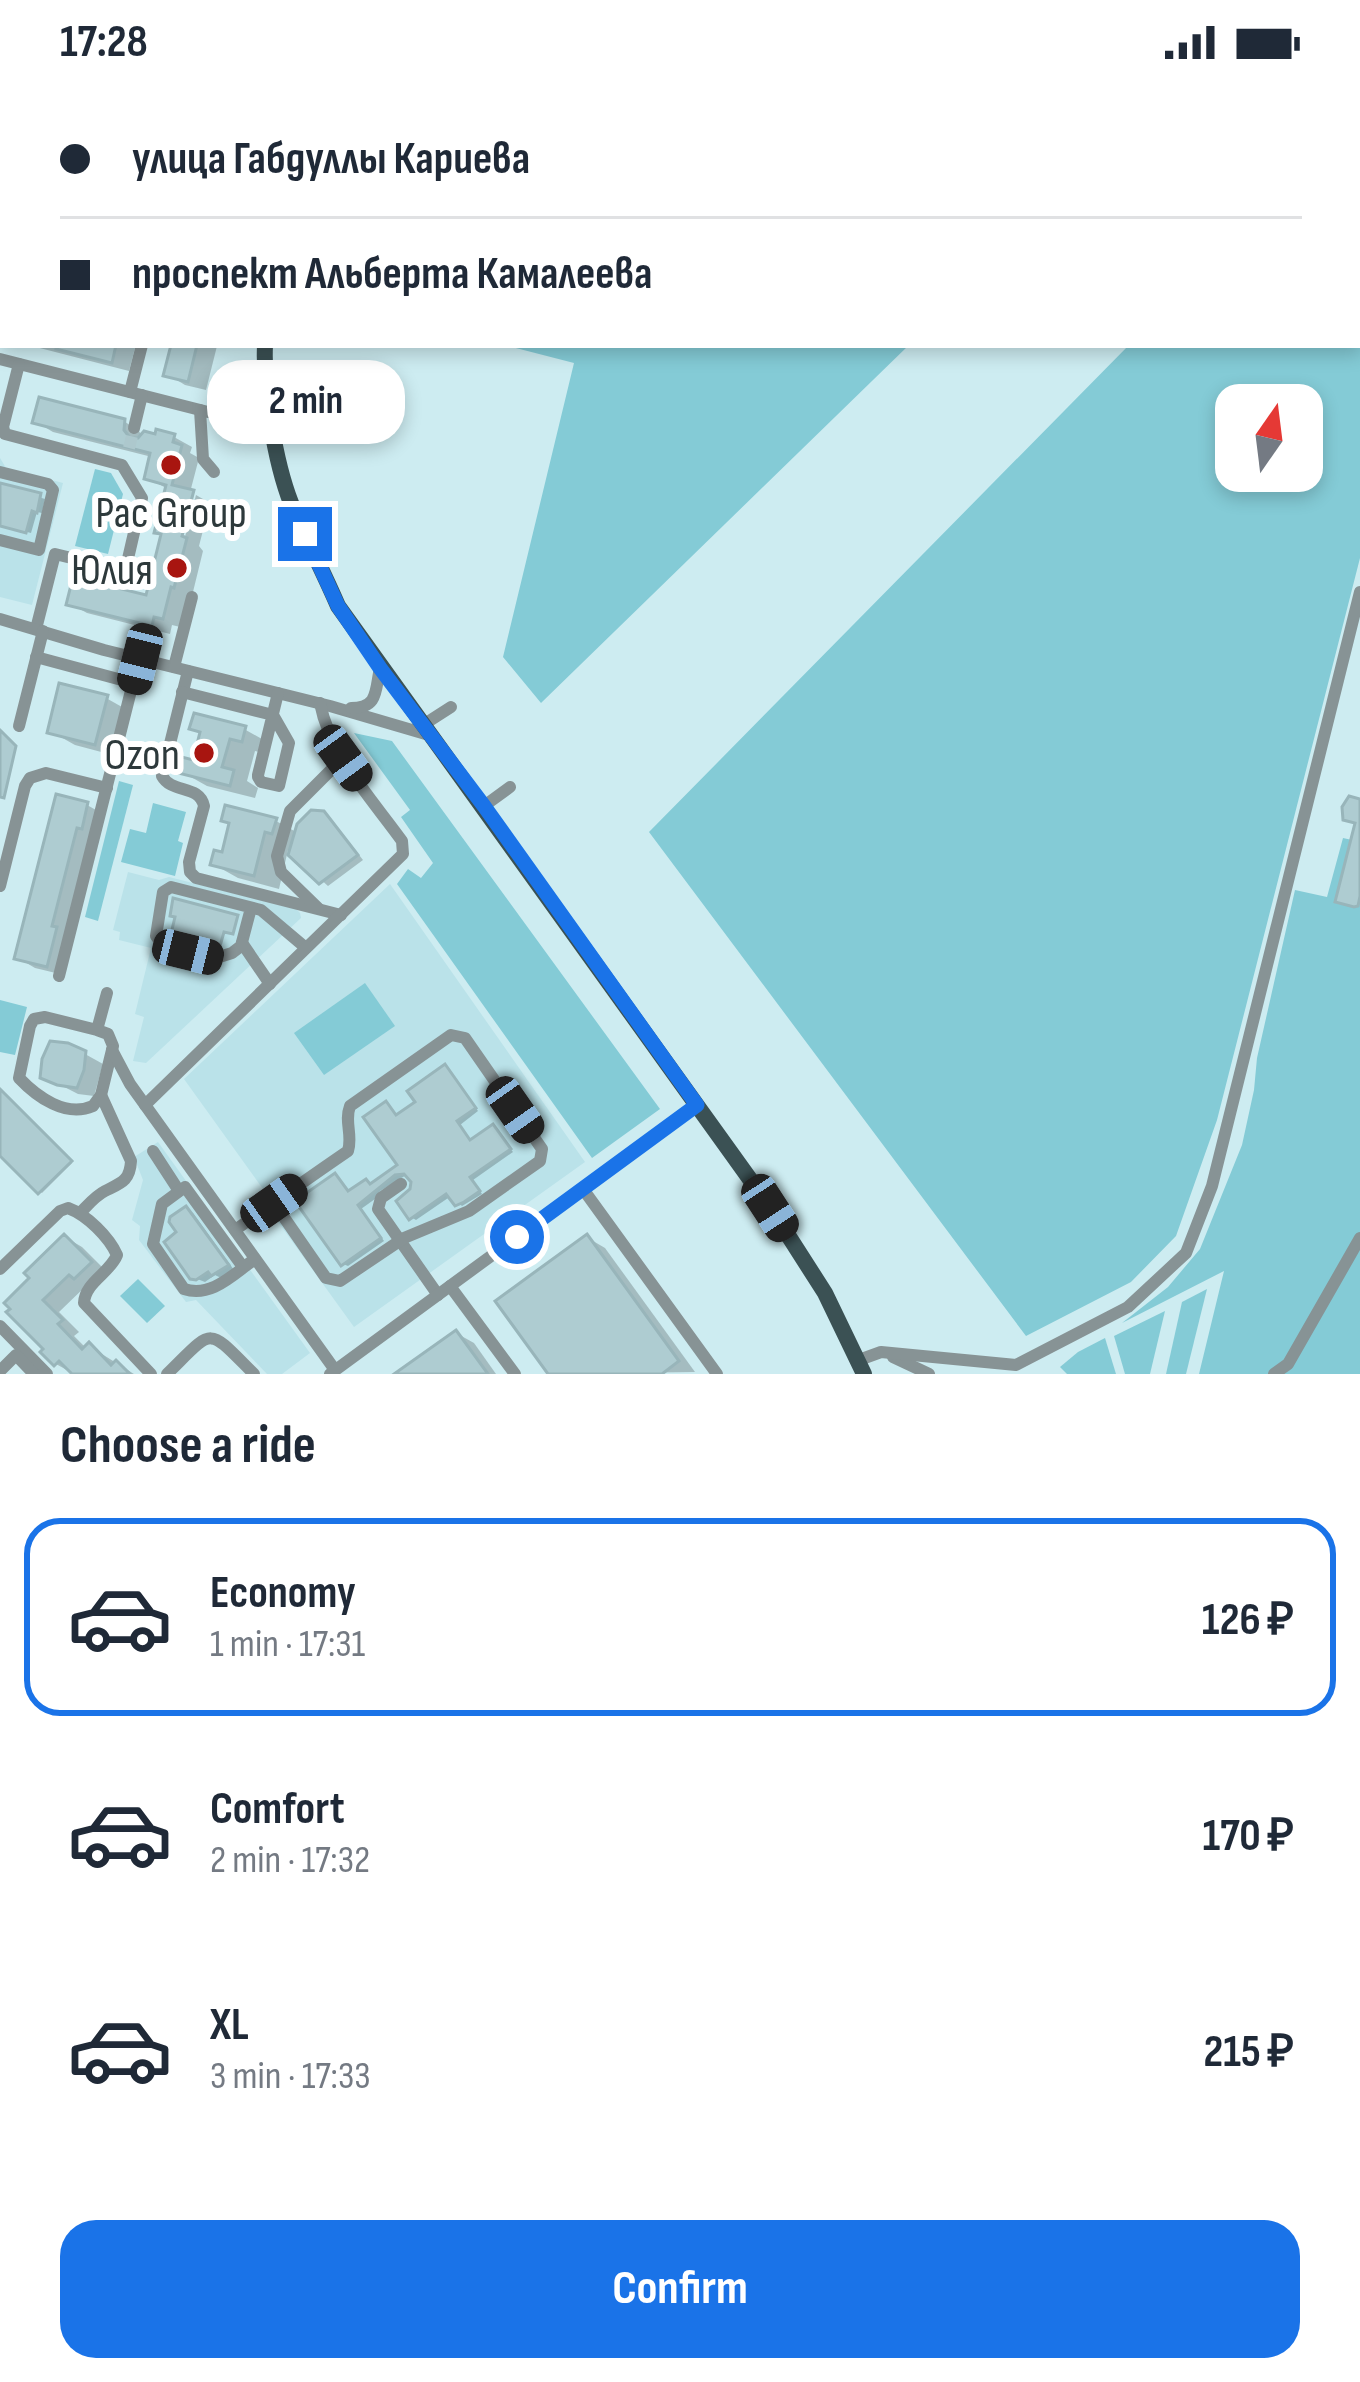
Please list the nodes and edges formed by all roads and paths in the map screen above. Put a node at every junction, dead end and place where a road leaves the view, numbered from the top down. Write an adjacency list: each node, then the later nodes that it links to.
1 (142, 348): 5 (street)
2 (265, 348): 7 (main road)
3 (0, 359): 4 (street)
4 (19, 364): 5 (street); 9 (street)
5 (136, 394): 6 (street); 8 (street)
6 (200, 410): 7 (street); 14 (street)
7 (270, 418): 24 (main road)
8 (134, 428)
9 (5, 434): 11 (street); 12 (street)
10 (129, 448): 12 (street)
11 (0, 454)
12 (124, 466): 17 (street)
13 (0, 472): 16 (street)
14 (214, 472)
15 (0, 540): 16 (street)
16 (38, 550): 17 (street)
17 (55, 554): 21 (street)
18 (1360, 592): 68 (street)
19 (192, 597): 25 (street)
20 (0, 619): 21 (street)
21 (39, 630): 22 (street); 23 (street)
22 (36, 657): 26 (street); 32 (street)
23 (140, 659): 25 (street); 26 (street)
24 (380, 668): 29 (street); 33 (main road)
25 (181, 669): 27 (street); 28 (street)
26 (133, 683): 36 (street)
27 (182, 692): 31 (street); 42 (street)
28 (278, 693): 29 (street); 31 (street)
29 (325, 705): 33 (street); 34 (street)
30 (451, 707): 33 (street)
31 (273, 715): 35 (street); 35 (street)
32 (19, 726)
33 (426, 730): 39 (main road)
34 (343, 758): 38 (street); 43 (street)
35 (279, 786): 38 (street)
36 (107, 788): 40 (street); 46 (street)
37 (510, 788): 39 (street)
38 (296, 805): 42 (street)
39 (484, 806): 53 (main road)
40 (0, 886)
41 (251, 908): 44 (street); 44 (street); 45 (street)
42 (319, 909): 43 (street)
43 (341, 915): 45 (street)
44 (242, 944): 47 (street)
45 (306, 948): 47 (street)
46 (59, 976)
47 (270, 984): 52 (street)
48 (106, 993): 49 (street)
49 (97, 1030): 50 (street); 51 (street)
50 (112, 1050): 51 (street); 52 (street)
51 (100, 1095): 59 (street)
52 (145, 1105): 56 (street)
53 (697, 1105): 57 (street); 69 (main road)
54 (153, 1151): 56 (street)
55 (401, 1184): 62 (street)
56 (187, 1185): 60 (street); 63 (street); 63 (street)
57 (583, 1189): 65 (street); 78 (street)
58 (274, 1203): 60 (street); 62 (street); 62 (street)
59 (80, 1213): 64 (street); 74 (street)
60 (235, 1230): 63 (street)
61 (1360, 1238): 80 (street)
62 (400, 1241): 66 (street)
63 (249, 1263): 71 (street)
64 (0, 1269)
65 (450, 1286): 66 (street); 77 (street)
66 (438, 1295): 71 (street)
67 (0, 1326): 73 (street)
68 (886, 1353): 69 (street); 79 (street)
69 (861, 1367)
70 (0, 1370): 72 (street)
71 (332, 1372)
72 (34, 1374)
73 (47, 1374)
74 (152, 1374)
75 (167, 1374): 76 (street)
76 (254, 1374)
77 (514, 1374)
78 (716, 1374)
79 (929, 1374)
80 (1274, 1374)

